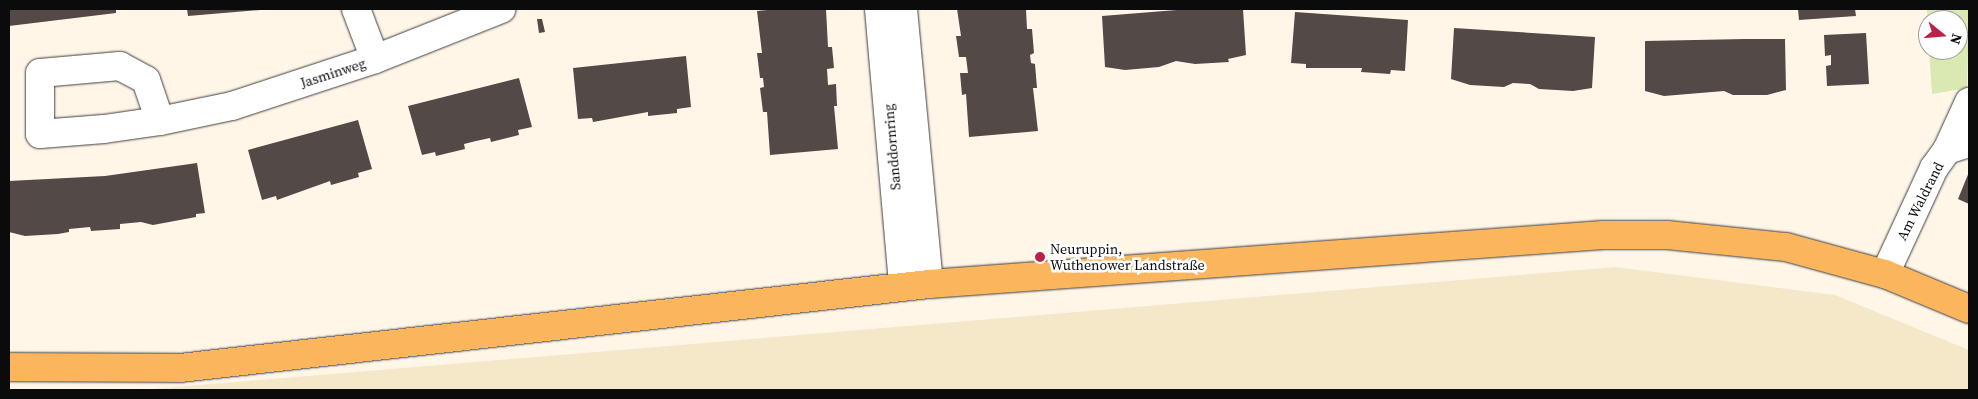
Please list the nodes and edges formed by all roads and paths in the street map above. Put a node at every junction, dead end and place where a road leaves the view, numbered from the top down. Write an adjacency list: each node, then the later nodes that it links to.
1 (356, 9): 5 (street)
2 (501, 9): 5 (street, Jasminweg)
3 (879, 9): 10 (street, Sanddornring)
4 (903, 9): 10 (street, Sanddornring)
5 (375, 59): 7 (street, Jasminweg)
6 (1969, 102): 8 (street, Am Waldrand)
7 (160, 121)
8 (1958, 146): 9 (street, Am Waldrand)
9 (1885, 274): 10 (main road); 11 (main road)
10 (916, 285): 12 (main road)
11 (1969, 309)
12 (9, 367)

